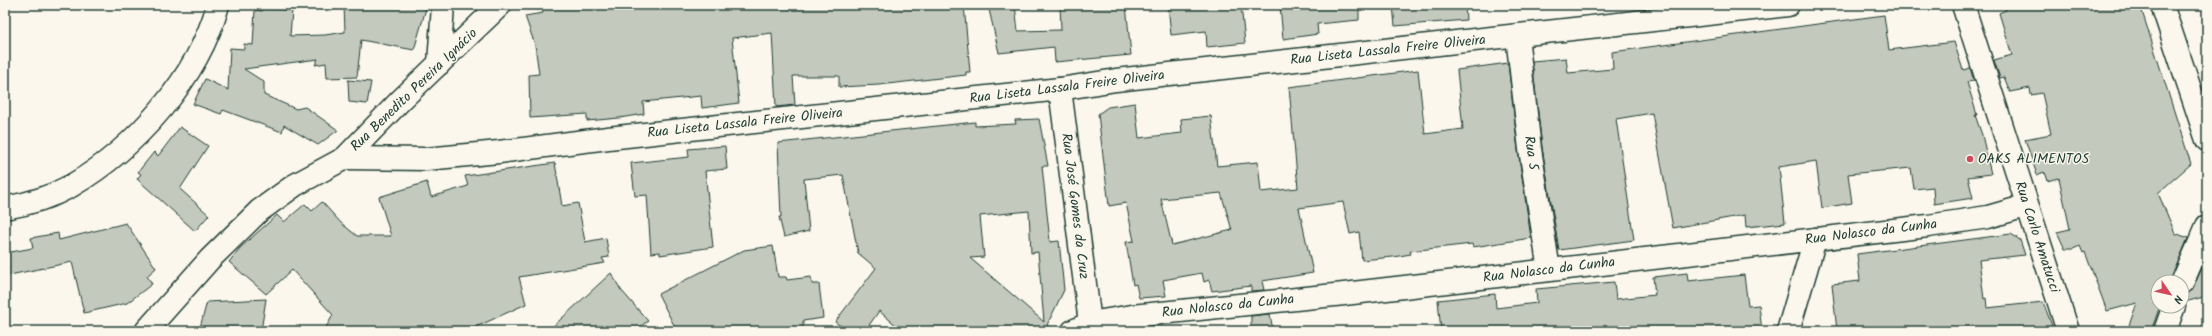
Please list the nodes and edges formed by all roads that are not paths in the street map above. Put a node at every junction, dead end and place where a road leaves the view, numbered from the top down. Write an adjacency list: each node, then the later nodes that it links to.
1 (218, 5): 13 (street)
2 (443, 5): 8 (street)
3 (500, 5): 8 (street, Rua Benedito Pereira Ignácio)
4 (1788, 5): 7 (street, Rua Liseta Lassala Freire Oliveira)
5 (1963, 5): 12 (street, Rua Carlo Amatucci)
6 (2162, 5): 10 (street)
7 (1517, 36): 9 (street, Rua Liseta Lassala Freire Oliveira); 16 (street, Rua 5)
8 (439, 64): 11 (street, Rua Benedito Pereira Ignácio)
9 (1060, 89): 11 (street, Rua Liseta Lassala Freire Oliveira); 19 (street, Rua José Gomes da Cruz)
10 (2207, 140)
11 (344, 158): 20 (street)
12 (2026, 206): 15 (street, Rua Nolasco da Cunha); 22 (street, Rua Carlo Amatucci)
13 (5, 208)
14 (2207, 226): 17 (street)
15 (1815, 239): 16 (street, Rua Nolasco da Cunha); 21 (street)
16 (1548, 270): 19 (street, Rua Nolasco da Cunha)
17 (2186, 274)
18 (2171, 314): 23 (street)
19 (1081, 327)
20 (146, 331)
21 (1788, 331)
22 (2068, 331)
23 (2165, 331)

